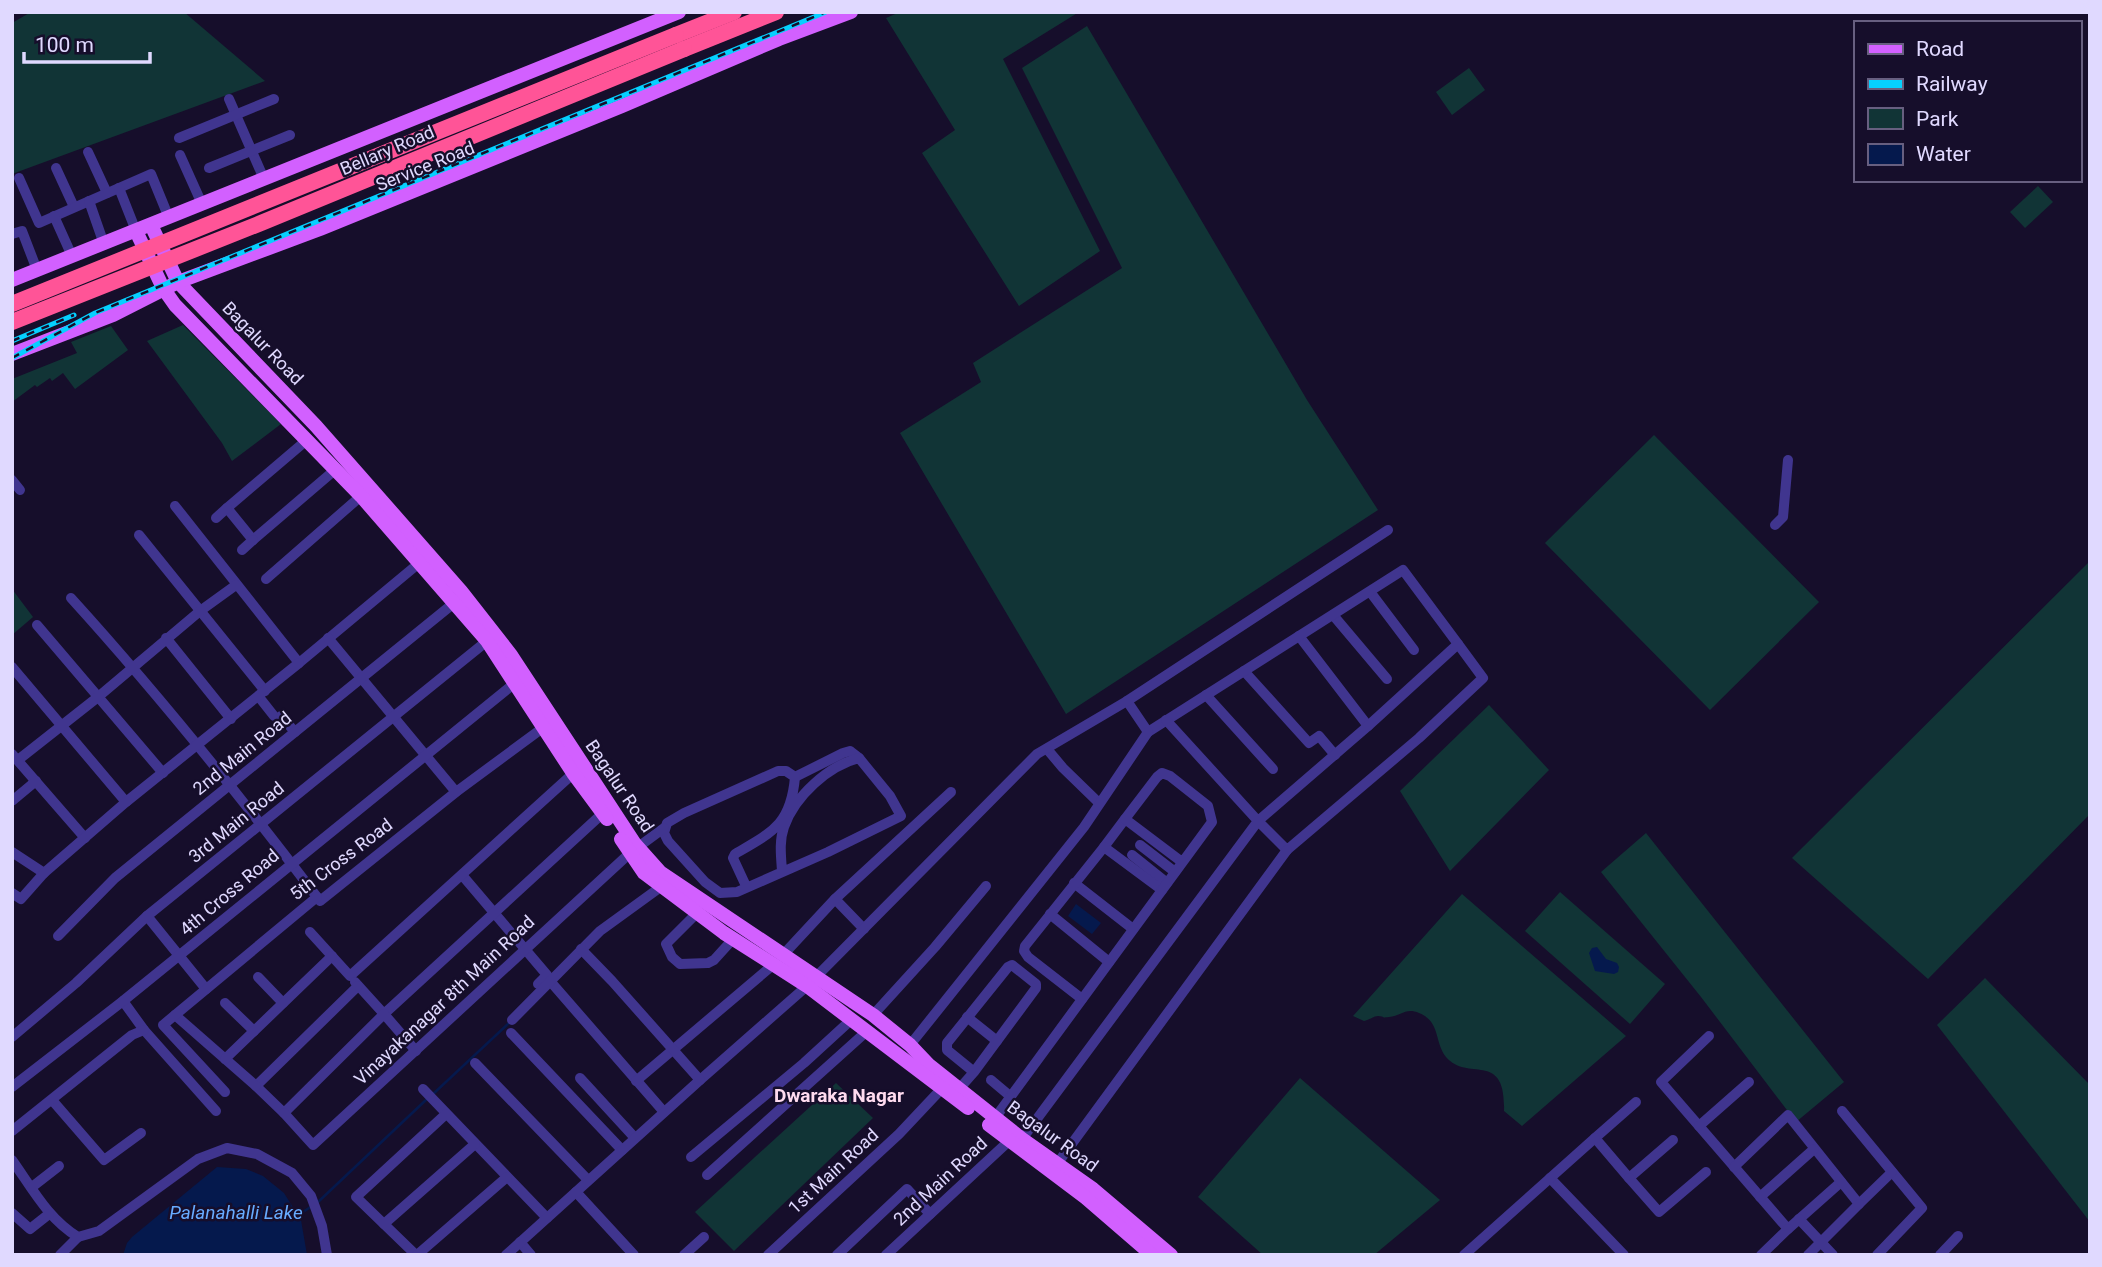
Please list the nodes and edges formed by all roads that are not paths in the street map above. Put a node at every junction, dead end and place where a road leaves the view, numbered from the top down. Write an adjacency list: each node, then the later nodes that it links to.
1 (679, 12): 17 (main road)
2 (734, 12): 5 (highway, Bellary Road)
3 (776, 12): 5 (highway, Bellary Road)
4 (851, 12): 32 (main road, Service Road)
5 (680, 42): 34 (highway, Bellary Road, bridge); 35 (highway, Bellary Road, bridge)
6 (229, 99): 8 (street)
7 (274, 99): 8 (street)
8 (236, 115): 10 (street); 11 (street)
9 (290, 135): 11 (street)
10 (179, 138)
11 (251, 151): 14 (street); 17 (street)
12 (88, 152): 19 (street)
13 (180, 155): 21 (street)
14 (209, 167)
15 (57, 168): 22 (street)
16 (19, 178): 23 (street)
17 (264, 179): 21 (main road)
18 (120, 188): 19 (street); 24 (street); 26 (street)
19 (107, 193): 20 (street)
20 (89, 201): 22 (street); 28 (street)
21 (202, 204): 24 (main road)
22 (74, 207): 23 (street)
23 (54, 216): 29 (street)
24 (169, 218): 25 (main road)
25 (151, 225): 26 (main road); 32 (main road, Bagalur Road)
26 (136, 231): 28 (main road); 33 (main road, Bagalur Road)
27 (12, 234): 30 (street)
28 (104, 243): 29 (main road)
29 (72, 256): 30 (main road)
30 (37, 270): 31 (main road)
31 (12, 280)
32 (178, 282): 33 (main road, Service Road); 51 (main road, Bagalur Road)
33 (163, 289): 36 (main road, Service Road); 37 (main road, Bagalur Road)
34 (12, 304)
35 (12, 322)
36 (12, 354)
37 (308, 439): 39 (main road, Bagalur Road); 44 (street)
38 (1788, 460): 46 (street)
39 (336, 469): 42 (main road, Bagalur Road); 49 (street)
40 (12, 480): 41 (street)
41 (20, 490)
42 (361, 496): 51 (main road, Bagalur Road); 52 (street)
43 (175, 506): 53 (street)
44 (227, 508): 45 (street); 49 (street)
45 (216, 518)
46 (1775, 525)
47 (1388, 530): 76 (street)
48 (139, 535): 57 (street)
49 (253, 540): 50 (street)
50 (242, 550)
51 (424, 559): 56 (main road, Bagalur Road); 62 (street); 91 (main road, Bagalur Road)
52 (266, 579)
53 (236, 584): 57 (street); 66 (street)
54 (1371, 593): 58 (street); 64 (street); 65 (street)
55 (71, 598): 68 (street)
56 (454, 603): 63 (main road, Bagalur Road); 70 (street, 2nd Main Road)
57 (200, 611): 61 (street); 73 (street)
58 (1334, 615): 60 (street); 71 (street)
59 (37, 625): 75 (street)
60 (1299, 636): 69 (street); 81 (street)
61 (166, 638): 68 (street); 78 (street)
62 (328, 638): 66 (street); 70 (street)
63 (487, 641): 72 (main road, Bagalur Road); 77 (street, 3rd Main Road)
64 (1458, 644): 81 (street, 2nd Main Road); 111 (street)
65 (1414, 650)
66 (299, 663): 73 (street)
67 (12, 667): 80 (street)
68 (134, 667): 75 (street); 85 (street)
69 (1244, 671): 74 (street); 88 (street)
70 (361, 678): 77 (street); 83 (street, 2nd Main Road)
71 (1387, 679)
72 (515, 683): 82 (main road, Bagalur Road); 87 (street, 4th Cross Road)
73 (262, 694): 78 (street); 83 (street)
74 (1206, 695): 79 (street); 92 (street)
75 (98, 697): 80 (street); 93 (street)
76 (1127, 701): 84 (street); 86 (street)
77 (393, 716): 87 (street); 105 (street, 3rd Main Road)
78 (230, 719): 85 (street)
79 (1166, 720): 84 (street); 104 (street)
80 (62, 726): 89 (street); 100 (street)
81 (1368, 726): 88 (street, 2nd Main Road)
82 (544, 727): 91 (main road, Bagalur Road); 97 (street, 5th Cross Road)
83 (295, 732): 96 (street, 2nd Main Road)
84 (1148, 732): 101 (street)
85 (198, 745): 93 (street); 96 (street)
86 (1047, 749): 101 (street); 134 (street)
87 (425, 755): 97 (street); 115 (street, 4th Cross Road)
88 (1335, 755): 104 (street, 2nd Main Road)
89 (15, 757): 95 (street)
90 (859, 758): 94 (street); 116 (street); 116 (street)
91 (578, 769): 102 (main road, Bagalur Road); 110 (main road, Bagalur Road); 119 (street)
92 (1273, 769)
93 (163, 773): 100 (street)
94 (795, 777): 106 (street, Vinayakanagar 8th Main Road); 122 (street)
95 (36, 781): 99 (street); 107 (street)
96 (230, 785): 105 (street); 137 (street, 2nd Main Road)
97 (456, 792): 128 (street, 5th Cross Road)
98 (951, 792): 129 (street)
99 (12, 801)
100 (126, 802): 107 (street)
101 (1098, 802): 167 (street)
102 (603, 813): 110 (main road, Bagalur Road); 131 (street)
103 (1125, 819): 109 (street); 114 (street); 114 (street)
104 (1258, 821): 111 (street); 195 (street, 2nd Main Road)
105 (261, 825): 115 (street); 133 (street, 3rd Main Road)
106 (664, 828): 110 (street, Vinayakanagar 8th Main Road); 120 (street)
107 (85, 838): 118 (street)
108 (1140, 845): 117 (street)
109 (1104, 847): 121 (street); 124 (street)
110 (635, 850): 125 (main road, Bagalur Road); 140 (street, Vinayakanagar 8th Main Road)
111 (1287, 850): 204 (street)
112 (12, 852): 118 (street)
113 (1132, 855): 124 (street)
114 (1182, 862): 117 (street)
115 (291, 863): 128 (street); 142 (street, 4th Cross Road)
116 (782, 871): 122 (street)
117 (1175, 872): 124 (street)
118 (44, 873): 126 (street)
119 (462, 876): 131 (street); 145 (street)
120 (705, 882): 125 (street); 127 (street)
121 (1074, 883): 132 (street); 135 (street)
122 (746, 886): 127 (street)
123 (986, 886): 157 (street)
124 (1164, 887): 135 (street)
125 (677, 890): 130 (main road, Bagalur Road); 139 (street)
126 (12, 893)
127 (720, 893): 130 (street)
128 (317, 897): 150 (street, 5th Cross Road)
129 (835, 899): 134 (street); 143 (street)
130 (704, 909): 138 (main road, Bagalur Road); 138 (street); 143 (main road, Bagalur Road)
131 (493, 913): 140 (street); 155 (street)
132 (1050, 914): 144 (street); 151 (street)
133 (147, 916): 142 (street); 165 (street, 3rd Main Road)
134 (864, 929): 148 (street)
135 (1133, 929): 144 (street)
136 (310, 932): 141 (street)
137 (58, 936)
138 (733, 939): 143 (main road, Bagalur Road)
139 (581, 949): 147 (street); 168 (street)
140 (525, 950): 147 (street); 169 (street, Vinayakanagar 8th Main Road)
141 (332, 956): 145 (street); 154 (street)
142 (178, 957): 150 (street); 152 (street, 4th Cross Road)
143 (778, 960): 148 (main road, Bagalur Road); 168 (street)
144 (1109, 962): 151 (street)
145 (350, 976): 149 (street)
146 (258, 978): 154 (street)
147 (550, 981): 176 (street)
148 (811, 982): 157 (main road, Bagalur Road); 159 (main road, Bagalur Road); 174 (street)
149 (358, 986): 155 (street); 178 (street)
150 (206, 989): 156 (street, 5th Cross Road)
151 (1082, 999): 183 (street)
152 (123, 1001): 160 (street); 180 (street, 4th Cross Road)
153 (225, 1003): 161 (street)
154 (283, 1003): 161 (street)
155 (383, 1014): 169 (street); 189 (street)
156 (175, 1015): 170 (street); 182 (street, 5th Cross Road)
157 (873, 1015): 167 (main road, Bagalur Road)
158 (967, 1017): 166 (street); 166 (street, 1st Main Road); 172 (street)
159 (851, 1020): 162 (main road, Bagalur Road); 202 (street)
160 (144, 1030): 184 (street); 186 (street)
161 (254, 1031): 170 (street)
162 (866, 1031): 179 (main road, Bagalur Road); 209 (street)
163 (510, 1033): 201 (street)
164 (1709, 1036): 192 (street)
165 (12, 1037)
166 (997, 1041): 172 (street, 1st Main Road)
167 (910, 1045): 179 (main road, Bagalur Road)
168 (671, 1049): 174 (street); 176 (street)
169 (416, 1051): 189 (street, Vinayakanagar 8th Main Road)
170 (225, 1059): 178 (street)
171 (475, 1063): 213 (street)
172 (974, 1072): 179 (street, 1st Main Road)
173 (580, 1078): 196 (street)
174 (700, 1080): 188 (street)
175 (991, 1080): 183 (street)
176 (636, 1081): 188 (street)
177 (1749, 1082): 192 (street)
178 (256, 1086): 189 (street)
179 (950, 1086): 191 (main road, Bagalur Road); 195 (main road, Bagalur Road); 239 (street, 1st Main Road)
180 (12, 1087)
181 (423, 1089): 190 (street)
182 (225, 1092)
183 (1010, 1096): 191 (street)
184 (52, 1100): 193 (street); 194 (street)
185 (1636, 1102): 197 (street)
186 (216, 1111)
187 (1843, 1111): 208 (street)
188 (664, 1112): 196 (street)
189 (284, 1113)
190 (446, 1114): 199 (street); 224 (street)
191 (995, 1118): 195 (main road, Bagalur Road)
192 (1699, 1126): 206 (street)
193 (12, 1131)
194 (141, 1133)
195 (1014, 1137): 204 (main road, Bagalur Road); 221 (street, 2nd Main Road); 231 (main road, Bagalur Road)
196 (635, 1138): 201 (street)
197 (1595, 1138): 211 (street); 212 (street)
198 (1673, 1140): 212 (street)
199 (475, 1144): 210 (street); 224 (street)
200 (1814, 1149): 206 (street); 214 (street); 217 (street)
201 (622, 1150): 213 (street)
202 (691, 1157)
203 (12, 1160): 215 (street)
204 (1057, 1164): 231 (main road, Bagalur Road)
205 (60, 1166): 215 (street)
206 (1734, 1167): 217 (street)
207 (1706, 1171): 212 (street)
208 (1892, 1172): 218 (street); 247 (street)
209 (707, 1175)
210 (508, 1177): 222 (street); 234 (street)
211 (1550, 1178): 242 (street); 243 (street)
212 (1629, 1178)
213 (588, 1181): 216 (street)
214 (1841, 1182): 218 (street); 223 (street)
215 (32, 1187): 220 (street)
216 (576, 1192): 222 (street); 237 (street)
217 (1760, 1197): 225 (street)
218 (1859, 1204): 230 (street)
219 (12, 1213): 220 (street)
220 (49, 1214): 227 (street)
221 (930, 1214): 240 (street); 241 (street, 2nd Main Road)
222 (547, 1217): 229 (street)
223 (1799, 1219): 225 (street); 230 (street)
224 (384, 1224): 234 (street)
225 (1787, 1229): 244 (street)
226 (1958, 1236): 248 (street)
227 (78, 1237): 232 (street); 233 (street)
228 (704, 1237): 238 (street)
229 (520, 1242): 235 (street); 236 (street)
230 (1820, 1243): 245 (street); 246 (street)
231 (1164, 1254)
232 (60, 1255)
233 (327, 1255)
234 (416, 1255)
235 (506, 1255)
236 (531, 1255)
237 (634, 1255)
238 (684, 1255)
239 (768, 1255)
240 (837, 1255)
241 (886, 1255)
242 (1464, 1255)
243 (1624, 1255)
244 (1761, 1255)
245 (1808, 1255)
246 (1833, 1255)
247 (1877, 1255)
248 (1940, 1255)

